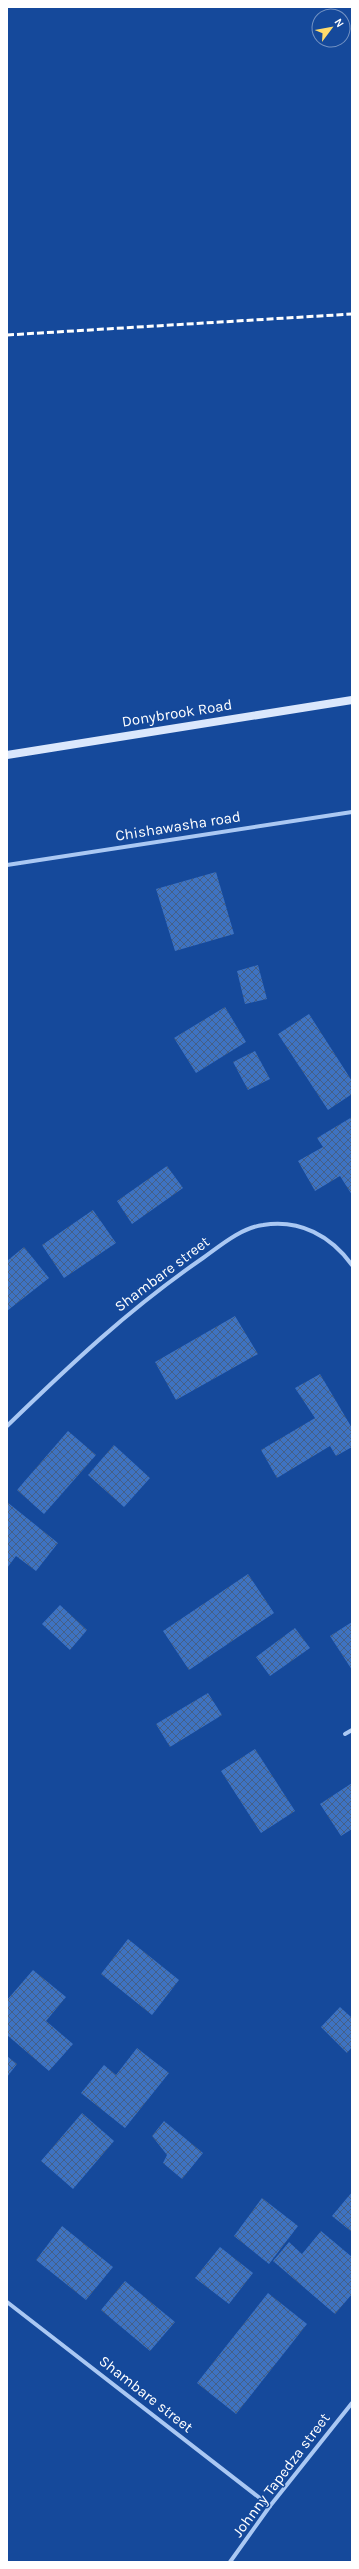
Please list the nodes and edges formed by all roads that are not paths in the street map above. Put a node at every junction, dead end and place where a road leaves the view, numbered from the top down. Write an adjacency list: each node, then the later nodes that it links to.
1 (352, 700): 2 (street, Donybrook Road)
2 (7, 755)
3 (352, 812): 4 (street, Chishawasha road)
4 (7, 865)
5 (352, 1265): 6 (street, Shambare street)
6 (7, 1426)
7 (352, 1730): 8 (street)
8 (345, 1734)
9 (7, 2302): 11 (street, Shambare street)
10 (352, 2403): 11 (street, Johnny Tapedza street)
11 (270, 2506): 12 (street, Johnny Tapedza street)
12 (230, 2562)

